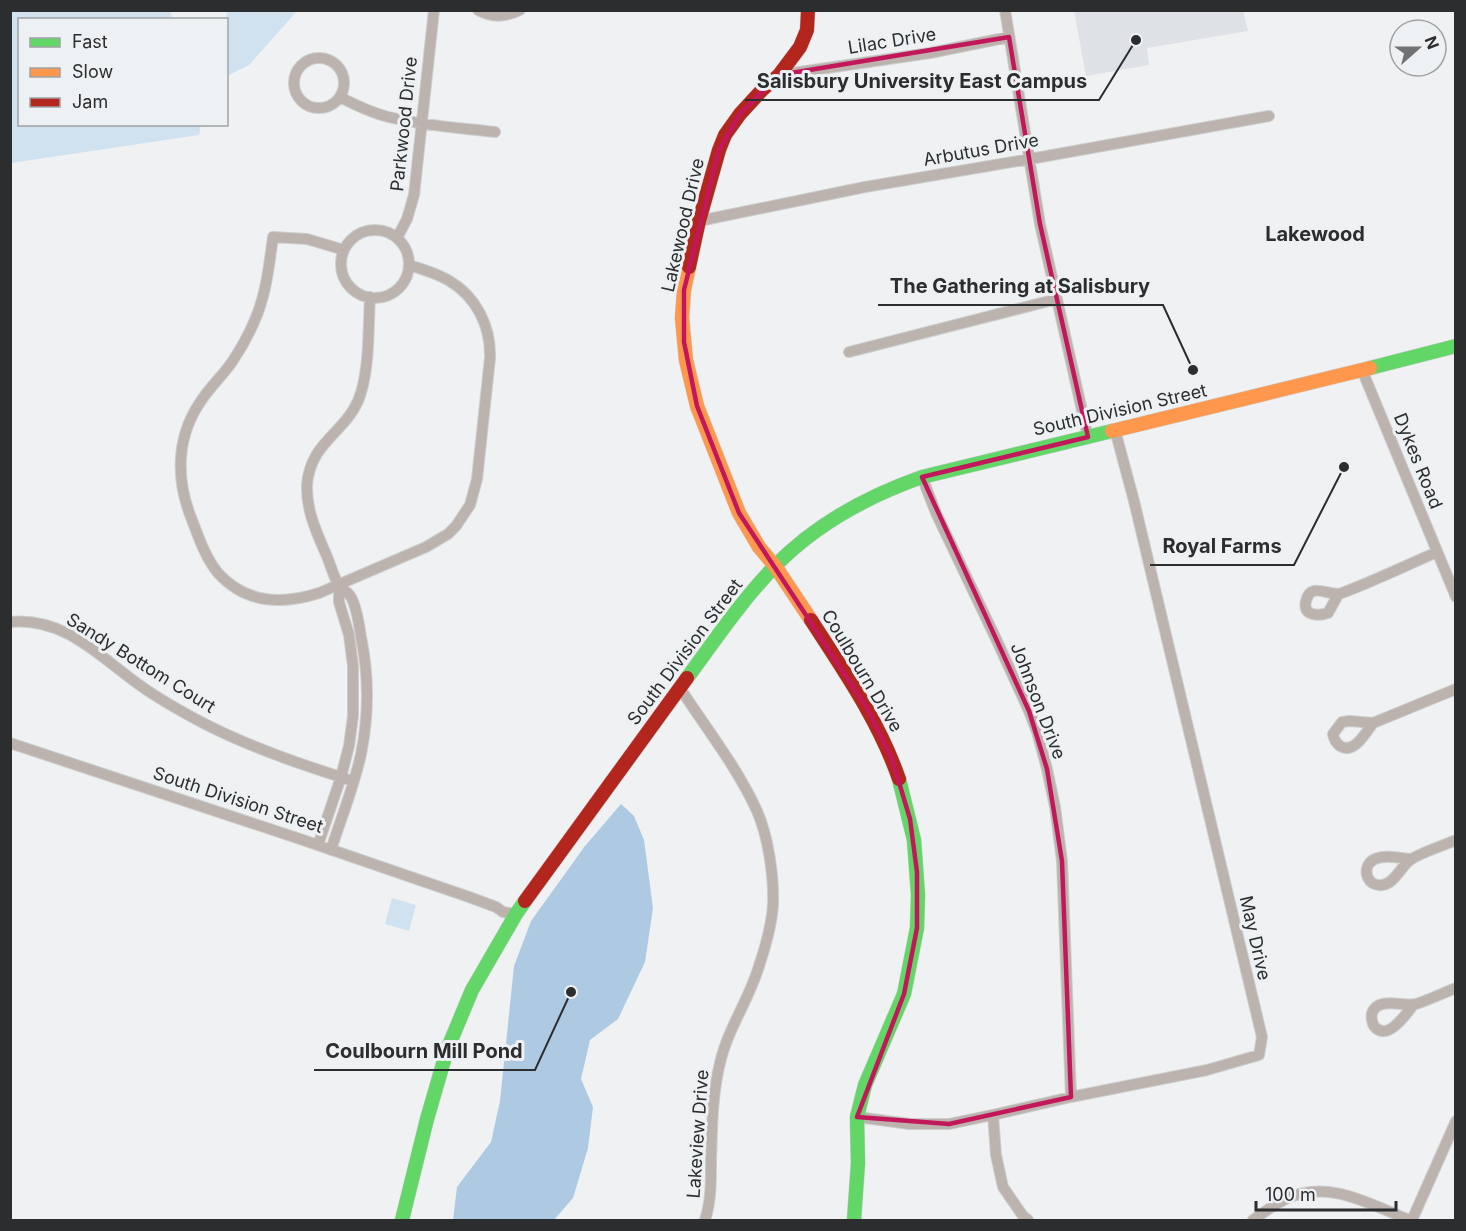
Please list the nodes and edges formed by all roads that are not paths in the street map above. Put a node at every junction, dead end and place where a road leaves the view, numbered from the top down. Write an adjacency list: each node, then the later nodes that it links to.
1 (434, 10): 10 (street, Parkwood Drive)
2 (478, 10): 3 (street)
3 (520, 10)
4 (808, 10): 7 (street, Lakewood Drive)
5 (1005, 10): 6 (street)
6 (1010, 37): 7 (street, Lilac Drive); 12 (street)
7 (779, 75): 13 (street, Lakewood Drive)
8 (340, 97): 8 (street); 10 (street)
9 (1269, 116): 12 (street, Arbutus Drive)
10 (421, 124): 11 (street); 14 (street, Parkwood Drive)
11 (495, 132)
12 (1030, 159): 13 (street, Arbutus Drive); 18 (street)
13 (699, 221): 26 (street, Lakewood Drive)
14 (397, 238): 15 (street); 16 (street)
15 (344, 250): 17 (street); 27 (street)
16 (409, 265): 17 (street); 27 (street)
17 (370, 297): 27 (street)
18 (1057, 298): 20 (street); 23 (street)
19 (1455, 346): 21 (street, South Division Street)
20 (849, 352)
21 (1362, 370): 22 (street, South Division Street); 25 (street, Dykes Road)
22 (1115, 430): 23 (street, South Division Street); 44 (street, May Drive)
23 (1089, 437): 24 (street, South Division Street)
24 (922, 477): 26 (street, South Division Street); 44 (street, Johnson Drive)
25 (1437, 552): 28 (street); 29 (street, Dykes Road)
26 (775, 566): 31 (street, South Division Street); 46 (street, Coulbourn Drive)
27 (339, 584): 35 (street); 36 (street)
28 (1338, 595)
29 (1455, 597)
30 (10, 622): 35 (street, Sandy Bottom Court)
31 (680, 688): 41 (street, South Division Street); 50 (street, Lakeview Drive)
32 (1455, 689): 33 (street)
33 (1373, 723)
34 (10, 743): 38 (street, South Division Street)
35 (341, 777): 36 (street, Sandy Bottom Court); 38 (street)
36 (353, 781): 39 (street)
37 (1455, 840): 40 (street)
38 (318, 845): 39 (street, South Division Street)
39 (331, 850): 41 (street, South Division Street)
40 (1410, 860)
41 (516, 914): 49 (street)
42 (1455, 988): 43 (street)
43 (1414, 1005)
44 (1071, 1097): 45 (street, May Drive)
45 (993, 1115): 46 (street, May Drive); 48 (street)
46 (857, 1117): 51 (street, Coulbourn Drive)
47 (1455, 1121): 53 (street)
48 (1023, 1219)
49 (402, 1221)
50 (705, 1221)
51 (854, 1221)
52 (1253, 1221): 53 (street)
53 (1411, 1221)

